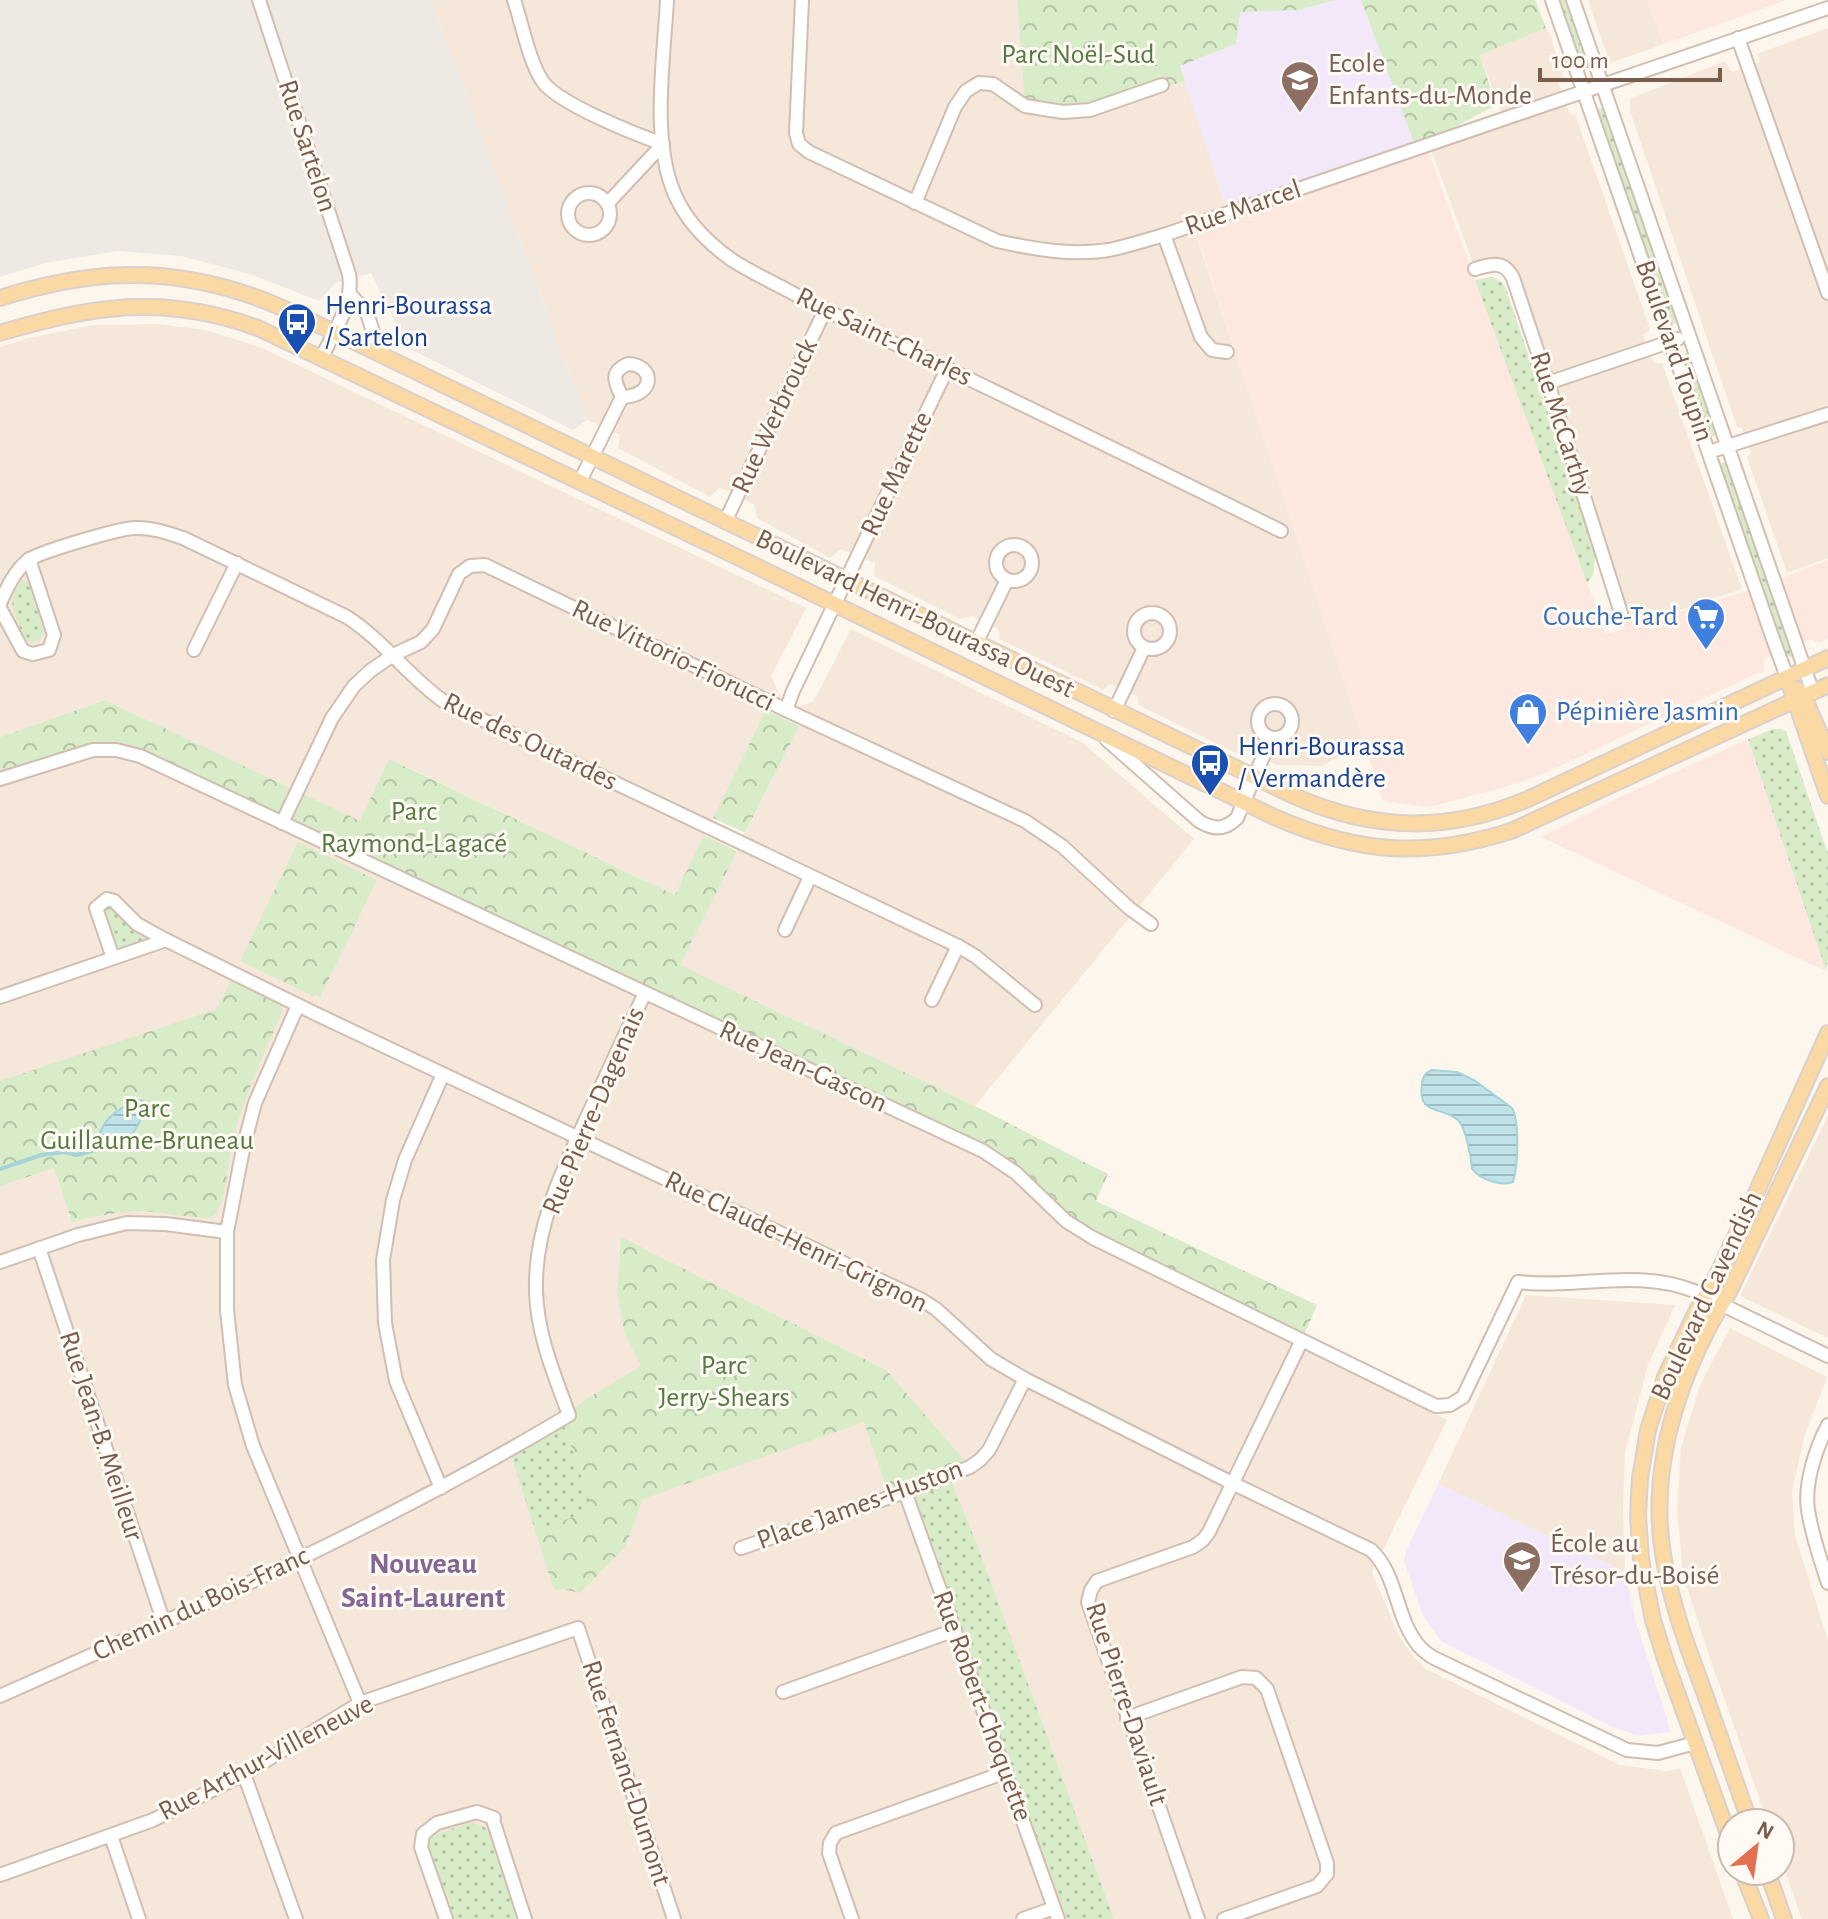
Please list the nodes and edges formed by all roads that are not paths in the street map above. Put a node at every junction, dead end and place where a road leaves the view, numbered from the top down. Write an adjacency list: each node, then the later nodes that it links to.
1 (259, 0): 19 (street, Rue Sartelon)
2 (514, 0): 13 (street)
3 (657, 0): 7 (street, Rue Saint-Charles)
4 (802, 0): 15 (street, Rue Marcel)
5 (1552, 0): 12 (street, Boulevard Toupin)
6 (1573, 0): 10 (street, Boulevard Toupin)
7 (667, 6): 13 (street, Rue Saint-Charles)
8 (1828, 8): 9 (street, Rue Marcel)
9 (1738, 38): 10 (street, Rue Marcel); 18 (street)
10 (1602, 84): 12 (street, Rue Marcel); 24 (street, Boulevard Toupin)
11 (1162, 85): 15 (street)
12 (1583, 90): 16 (street, Rue Marcel); 25 (street, Boulevard Toupin)
13 (663, 144): 14 (street); 21 (street, Rue Saint-Charles)
14 (608, 203)
15 (915, 203): 16 (street, Rue Marcel)
16 (1164, 235): 26 (street)
17 (1475, 269): 30 (street, Rue McCarthy)
18 (1828, 293)
19 (350, 294): 22 (street); 28 (street, Rue Sartelon)
20 (0, 298): 22 (main road, Boulevard Henri-Bourassa Ouest)
21 (825, 310): 29 (street, Rue Saint-Charles); 37 (street, Rue Werbrouck)
22 (334, 332): 27 (street); 28 (main road, Boulevard Henri-Bourassa Ouest)
23 (0, 333): 27 (main road, Boulevard Henri-Bourassa Ouest)
24 (1689, 336): 25 (street); 33 (street, Boulevard Toupin)
25 (1671, 342): 30 (street); 34 (street, Boulevard Toupin)
26 (1227, 352)
27 (322, 357): 36 (main road, Boulevard Henri-Bourassa Ouest)
28 (385, 357): 35 (main road, Boulevard Henri-Bourassa Ouest)
29 (947, 369): 38 (street, Rue Saint-Charles); 42 (street, Rue Marette)
30 (1548, 383): 45 (street, Rue McCarthy)
31 (622, 397): 35 (street)
32 (1828, 414): 33 (street)
33 (1727, 446): 34 (street); 51 (street, Boulevard Toupin)
34 (1709, 452): 52 (street, Boulevard Toupin)
35 (592, 458): 36 (street); 37 (main road, Boulevard Henri-Bourassa Ouest)
36 (580, 481): 43 (main road, Boulevard Henri-Bourassa Ouest)
37 (725, 522): 42 (main road, Boulevard Henri-Bourassa Ouest)
38 (1281, 531)
39 (29, 559): 40 (street, Rue des Outardes); 44 (street); 44 (street)
40 (237, 563): 48 (street); 49 (street, Rue des Outardes)
41 (1007, 580): 46 (street)
42 (846, 581): 43 (street, Rue Marette); 46 (main road, Boulevard Henri-Bourassa Ouest)
43 (834, 604): 55 (street, Rue Marette); 57 (main road, Boulevard Henri-Bourassa Ouest)
44 (0, 605)
45 (1621, 613)
46 (976, 643): 56 (main road, Boulevard Henri-Bourassa Ouest)
47 (1144, 648): 56 (street)
48 (194, 650)
49 (393, 655): 55 (street, Rue Vittorio-Fiorucci); 64 (street, Rue Vittorio-Fiorucci); 65 (street, Rue des Outardes)
50 (1828, 658): 51 (main road, Boulevard Henri-Bourassa Ouest)
51 (1804, 669): 52 (main road, Boulevard Henri-Bourassa Ouest); 54 (street, Boulevard Toupin)
52 (1787, 677): 54 (main road, Boulevard Toupin); 60 (main road, Boulevard Henri-Bourassa Ouest)
53 (1828, 685): 54 (main road, Boulevard Henri-Bourassa Ouest)
54 (1804, 697): 59 (main road); 62 (main road); 63 (main road, Boulevard Henri-Bourassa Ouest)
55 (786, 710): 66 (street, Rue Vittorio-Fiorucci)
56 (1114, 711): 60 (main road, Boulevard Henri-Bourassa Ouest)
57 (1097, 731): 63 (main road, Boulevard Henri-Bourassa Ouest); 63 (street, Boulevard Henri-Bourassa Ouest)
58 (1271, 738): 60 (street)
59 (1828, 752)
60 (1254, 778): 63 (street)
61 (0, 779): 64 (street, Rue Jean-Gascon)
62 (1828, 796)
63 (1244, 803)
64 (282, 823): 71 (street, Rue Jean-Gascon)
65 (810, 877): 67 (street); 69 (street, Rue des Outardes)
66 (1151, 924)
67 (785, 930)
68 (166, 940): 70 (street); 70 (street, Rue Claude-Henri-Grignon); 74 (street, Rue Claude-Henri-Grignon)
69 (958, 946): 73 (street); 75 (street, Rue des Outardes)
70 (113, 958): 72 (street)
71 (645, 993): 79 (street, Rue Pierre-Dagenais); 85 (street, Rue Jean-Gascon)
72 (0, 997)
73 (932, 1000)
74 (298, 1005): 77 (street, Rue Claude-Henri-Grignon); 80 (street)
75 (1035, 1005)
76 (1828, 1033): 83 (main road, Boulevard Cavendish)
77 (443, 1074): 79 (street, Rue Claude-Henri-Grignon); 91 (street)
78 (1828, 1086): 84 (main road, Boulevard Cavendish)
79 (578, 1137): 87 (street, Rue Claude-Henri-Grignon); 88 (street, Rue Pierre-Dagenais)
80 (227, 1232): 81 (street); 94 (street)
81 (39, 1248): 82 (street); 96 (street, Rue Jean-B. Meilleur)
82 (0, 1262)
83 (1705, 1296): 84 (street); 85 (street, Rue Jean-Gascon); 103 (main road, Boulevard Cavendish)
84 (1721, 1304): 86 (street); 107 (main road, Boulevard Cavendish)
85 (1301, 1342): 90 (street, Rue Pierre-Daviault)
86 (1828, 1356)
87 (1025, 1379): 90 (street, Rue Claude-Henri-Grignon); 92 (street, Place James-Huston)
88 (569, 1415): 91 (street, Chemin du Bois-Franc)
89 (1828, 1425): 95 (street)
90 (1232, 1483): 102 (street, Rue Pierre-Daviault); 103 (street, Rue Claude-Henri-Grignon)
91 (441, 1488): 94 (street, Chemin du Bois-Franc)
92 (905, 1492): 93 (street, Place James-Huston); 98 (street, Rue Robert-Choquette)
93 (741, 1548)
94 (300, 1559): 96 (street, Chemin du Bois-Franc); 101 (street)
95 (1828, 1583)
96 (164, 1623): 100 (street, Chemin du Bois-Franc)
97 (578, 1628): 101 (street, Rue Arthur-Villeneuve); 117 (street, Rue Fernand-Dumont)
98 (955, 1630): 99 (street); 104 (street, Rue Robert-Choquette)
99 (783, 1692)
100 (0, 1696)
101 (360, 1703): 105 (street, Rue Arthur-Villeneuve)
102 (1127, 1718): 120 (street, Rue Pierre-Daviault); 121 (street)
103 (1695, 1743): 106 (main road, Boulevard Cavendish)
104 (1006, 1772): 112 (street, Rue Robert-Choquette); 118 (street)
105 (244, 1774): 108 (street, Rue Arthur-Villeneuve); 114 (street)
106 (1718, 1807)
107 (1744, 1807)
108 (111, 1836): 109 (street, Rue Arthur-Villeneuve); 113 (street)
109 (0, 1875)
110 (1748, 1887): 122 (main road)
111 (1773, 1887): 123 (main road)
112 (1056, 1914): 119 (street)
113 (139, 1919)
114 (296, 1919)
115 (446, 1919): 116 (street)
116 (525, 1919)
117 (674, 1919)
118 (852, 1919)
119 (1023, 1919)
120 (1198, 1919)
121 (1224, 1919)
122 (1761, 1919)
123 (1784, 1919)

